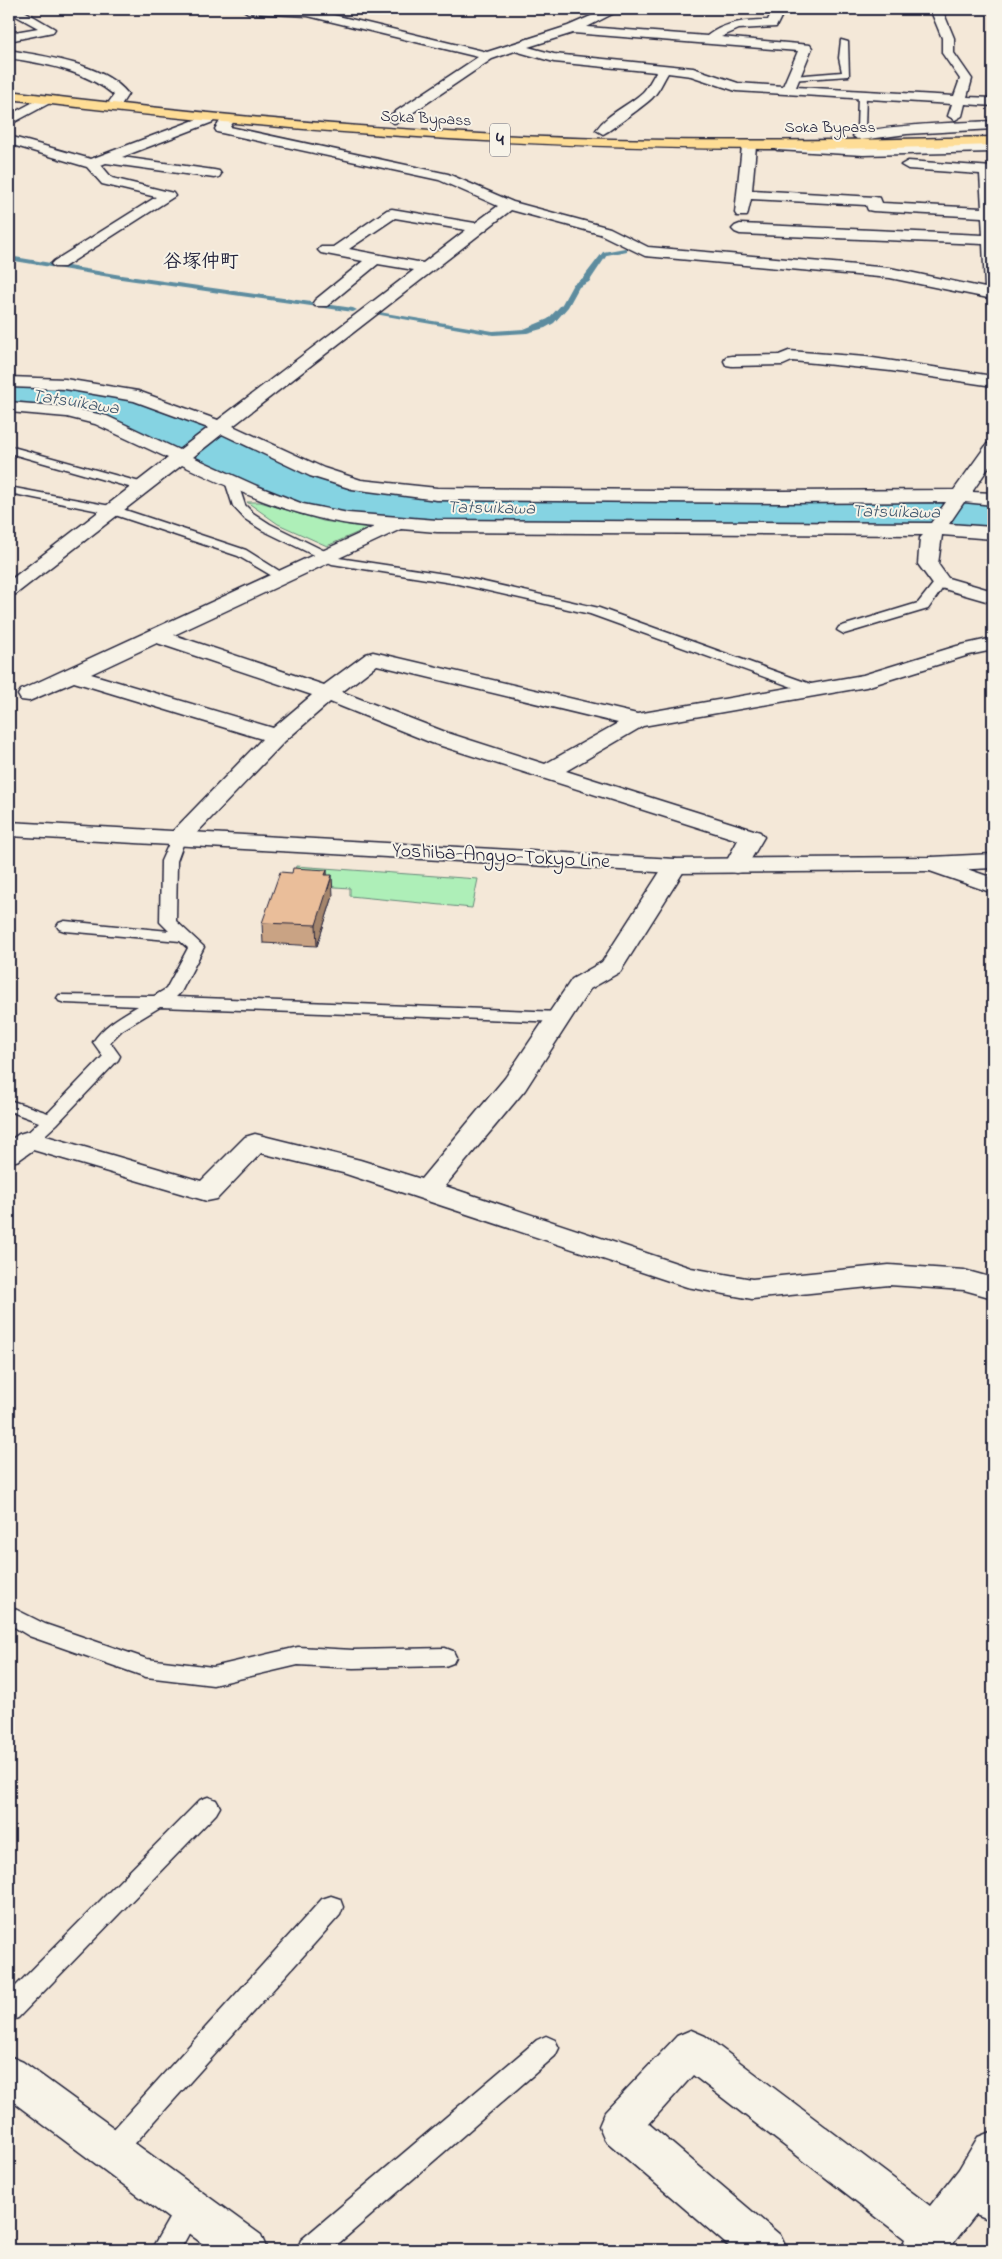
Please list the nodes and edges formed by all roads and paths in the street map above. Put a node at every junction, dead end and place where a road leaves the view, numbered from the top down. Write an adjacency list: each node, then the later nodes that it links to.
1 (13, 9): 7 (street)
2 (248, 9): 12 (street)
3 (616, 9): 6 (street)
4 (779, 9): 8 (street)
5 (936, 9): 20 (street)
6 (572, 30): 8 (street); 10 (street)
7 (9, 37)
8 (709, 41): 13 (street); 15 (street)
9 (844, 42): 15 (lane)
10 (516, 48): 12 (street); 14 (street)
11 (9, 54): 21 (street)
12 (488, 56): 24 (street)
13 (697, 64): 14 (street); 15 (street)
14 (664, 69): 29 (street)
15 (791, 84): 18 (street)
16 (9, 88): 21 (highway, Soka Bypass / 4)
17 (9, 95): 19 (highway, Soka Bypass / 4)
18 (862, 95): 20 (street); 31 (lane)
19 (45, 100): 23 (highway, Soka Bypass / 4); 26 (street)
20 (960, 100): 22 (street); 25 (street)
21 (116, 102): 31 (highway, Soka Bypass / 4)
22 (993, 102)
23 (208, 119): 27 (highway, Soka Bypass / 4); 38 (street)
24 (394, 119)
25 (954, 120)
26 (9, 121)
27 (227, 122): 34 (highway, Soka Bypass / 4); 43 (street)
28 (993, 125): 31 (street)
29 (603, 130)
30 (993, 132): 31 (highway, Soka Bypass / 4)
31 (858, 136)
32 (9, 140): 39 (street)
33 (993, 141): 35 (highway, Soka Bypass / 4)
34 (749, 146): 35 (highway, Soka Bypass / 4); 42 (street)
35 (767, 146): 37 (street)
36 (993, 148): 37 (street)
37 (863, 151): 40 (street)
38 (107, 160): 39 (street); 41 (street)
39 (92, 164): 50 (street)
40 (990, 171): 44 (street)
41 (214, 174)
42 (744, 194): 44 (street); 46 (street)
43 (508, 205): 45 (street); 48 (street)
44 (990, 213): 47 (street)
45 (478, 228): 49 (street); 52 (street)
46 (740, 229): 47 (street); 48 (street)
47 (992, 244): 51 (street)
48 (731, 258): 54 (street)
49 (375, 259): 52 (street); 55 (street)
50 (59, 264)
51 (993, 264): 53 (street)
52 (426, 268): 60 (street)
53 (993, 288)
54 (993, 294)
55 (321, 303)
56 (732, 361): 57 (street)
57 (993, 381)
58 (9, 382): 60 (street)
59 (9, 407): 63 (street)
60 (217, 430): 63 (street); 68 (street)
61 (993, 448): 68 (street)
62 (9, 450): 65 (lane)
63 (183, 456): 64 (street); 65 (street)
64 (231, 481): 70 (street); 73 (lane)
65 (143, 487): 69 (street)
66 (9, 490): 69 (lane)
67 (993, 499): 68 (street)
68 (955, 500): 71 (street)
69 (112, 510): 74 (lane); 76 (street)
70 (397, 523): 71 (street); 73 (street)
71 (937, 526): 72 (street); 75 (street)
72 (993, 533)
73 (326, 557): 74 (street); 82 (lane)
74 (283, 577): 79 (street)
75 (941, 582): 77 (street); 78 (lane)
76 (9, 590)
77 (993, 597)
78 (844, 630)
79 (156, 636): 81 (street); 83 (street)
80 (993, 644): 82 (street)
81 (72, 675): 84 (street); 86 (street)
82 (814, 690): 85 (street)
83 (326, 693): 85 (street); 86 (street); 87 (street)
84 (30, 695)
85 (637, 721): 87 (street)
86 (277, 736): 89 (street)
87 (548, 772): 93 (street)
88 (9, 829): 89 (street, Yoshiba-Angyo-Tokyo Line)
89 (178, 839): 92 (street, Yoshiba-Angyo-Tokyo Line); 96 (lane)
90 (993, 861): 91 (street, Yoshiba-Angyo-Tokyo Line)
91 (932, 864): 93 (street, Yoshiba-Angyo-Tokyo Line); 94 (street)
92 (675, 866): 93 (street, Yoshiba-Angyo-Tokyo Line); 99 (street)
93 (736, 866)
94 (993, 886)
95 (65, 926): 96 (lane)
96 (185, 937): 98 (lane)
97 (65, 998): 98 (lane)
98 (156, 1002): 99 (lane); 101 (lane)
99 (560, 1017): 103 (street)
100 (9, 1105): 101 (lane)
101 (51, 1120): 102 (lane)
102 (19, 1147): 103 (street)
103 (427, 1190): 104 (street)
104 (993, 1288)
105 (9, 1614): 106 (lane)
106 (445, 1657)
107 (208, 1807): 109 (lane)
108 (331, 1907): 112 (lane)
109 (9, 2010)
110 (546, 2048): 118 (lane)
111 (9, 2075): 112 (street)
112 (111, 2151): 114 (street)
113 (987, 2178): 115 (street)
114 (190, 2208): 116 (lane); 117 (street)
115 (928, 2243): 119 (street)
116 (165, 2250)
117 (246, 2250)
118 (310, 2250)
119 (765, 2250)

